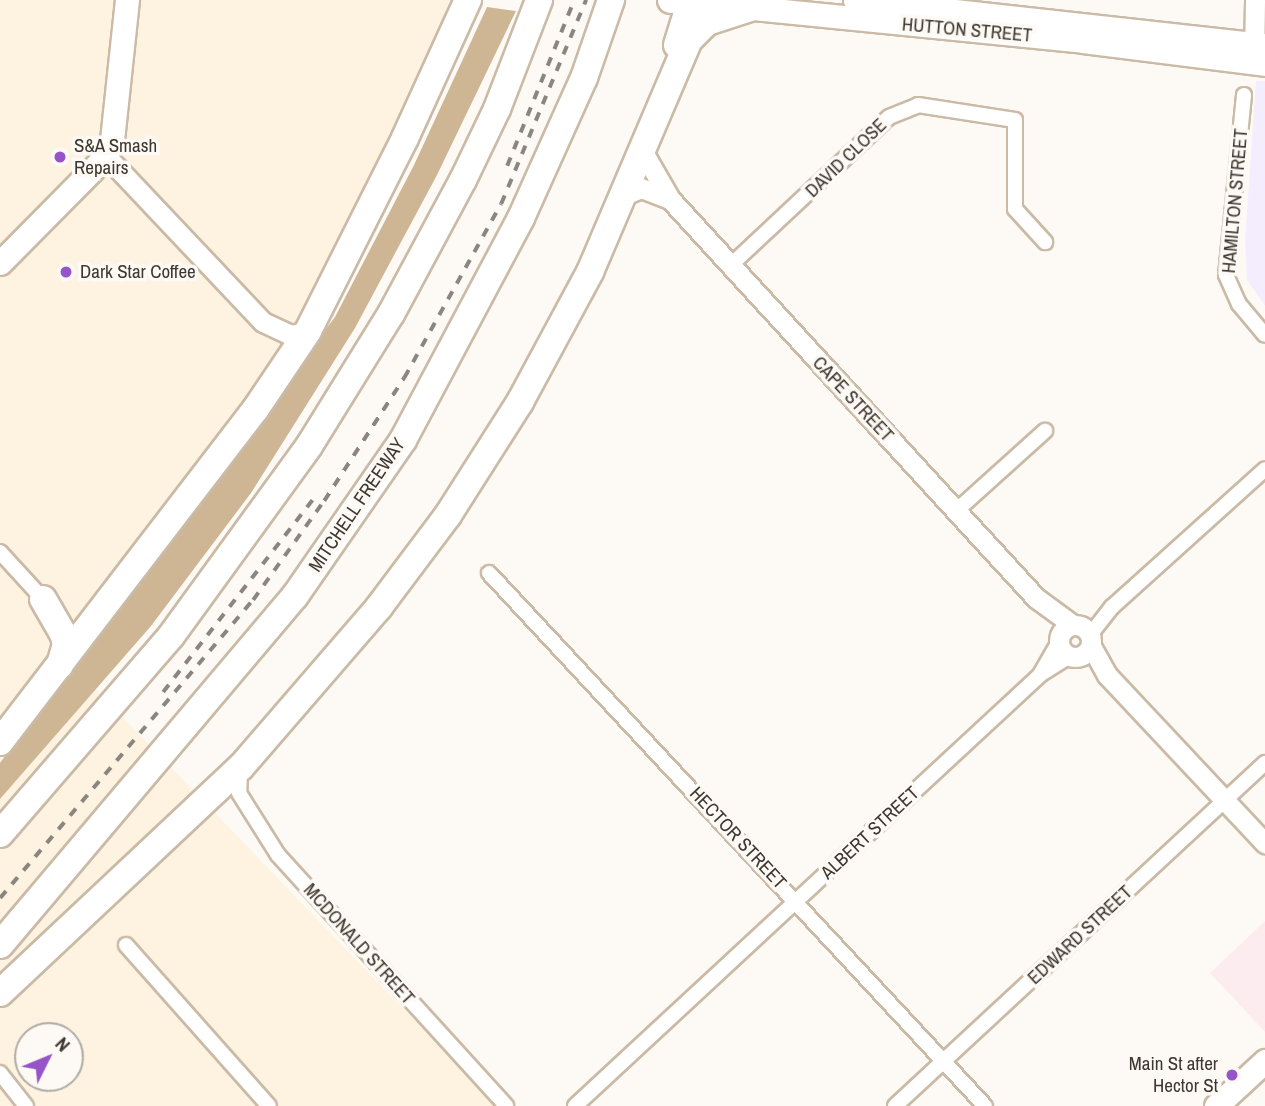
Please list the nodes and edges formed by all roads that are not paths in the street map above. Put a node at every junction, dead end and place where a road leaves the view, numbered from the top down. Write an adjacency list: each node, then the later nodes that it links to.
1 (127, 0): 16 (main road)
2 (448, 0): 11 (highway)
3 (468, 0): 11 (highway)
4 (539, 0): 39 (highway)
5 (611, 0): 42 (highway, MITCHELL FREEWAY)
6 (855, 0): 12 (main road, HUTTON STREET)
7 (1248, 0): 12 (street)
8 (1255, 0): 12 (street)
9 (681, 2): 10 (main road, HUTTON STREET); 13 (highway)
10 (750, 8): 12 (main road, HUTTON STREET); 13 (highway)
11 (447, 47): 23 (highway)
12 (1254, 53)
13 (674, 65): 15 (highway)
14 (1244, 95): 24 (street, HAMILTON STREET)
15 (642, 152): 17 (highway); 18 (street, CAPE STREET)
16 (106, 156): 20 (main road); 22 (street)
17 (624, 195): 18 (street, CAPE STREET); 37 (highway)
18 (670, 200): 21 (street, CAPE STREET)
19 (1045, 242): 21 (street, DAVID CLOSE)
20 (0, 263)
21 (731, 265): 28 (street, CAPE STREET)
22 (263, 322): 23 (street); 25 (street)
23 (308, 331): 25 (highway)
24 (1265, 335)
25 (285, 367): 32 (highway)
26 (1045, 432): 28 (street)
27 (1265, 469): 33 (street, ALBERT STREET)
28 (956, 511): 33 (street, CAPE STREET)
29 (0, 552): 31 (street)
30 (489, 573): 41 (street, HECTOR STREET)
31 (43, 599): 32 (highway); 34 (highway)
32 (99, 615): 34 (highway)
33 (1075, 641): 38 (street, CAPE STREET); 41 (street, ALBERT STREET)
34 (60, 665): 35 (highway)
35 (0, 741)
36 (1265, 763): 38 (street, EDWARD STREET)
37 (241, 767): 44 (highway); 50 (street, MCDONALD STREET)
38 (1226, 800): 40 (street, CAPE STREET); 45 (street, EDWARD STREET)
39 (0, 834)
40 (1265, 843)
41 (797, 901): 45 (street, HECTOR STREET); 51 (street, ALBERT STREET)
42 (0, 945)
43 (126, 945): 49 (street)
44 (0, 993)
45 (943, 1061): 52 (street, EDWARD STREET); 53 (street, HECTOR STREET)
46 (1265, 1061): 54 (main road)
47 (0, 1073): 48 (street)
48 (26, 1106)
49 (270, 1106)
50 (506, 1106)
51 (575, 1106)
52 (895, 1106)
53 (985, 1106)
54 (1216, 1106)

